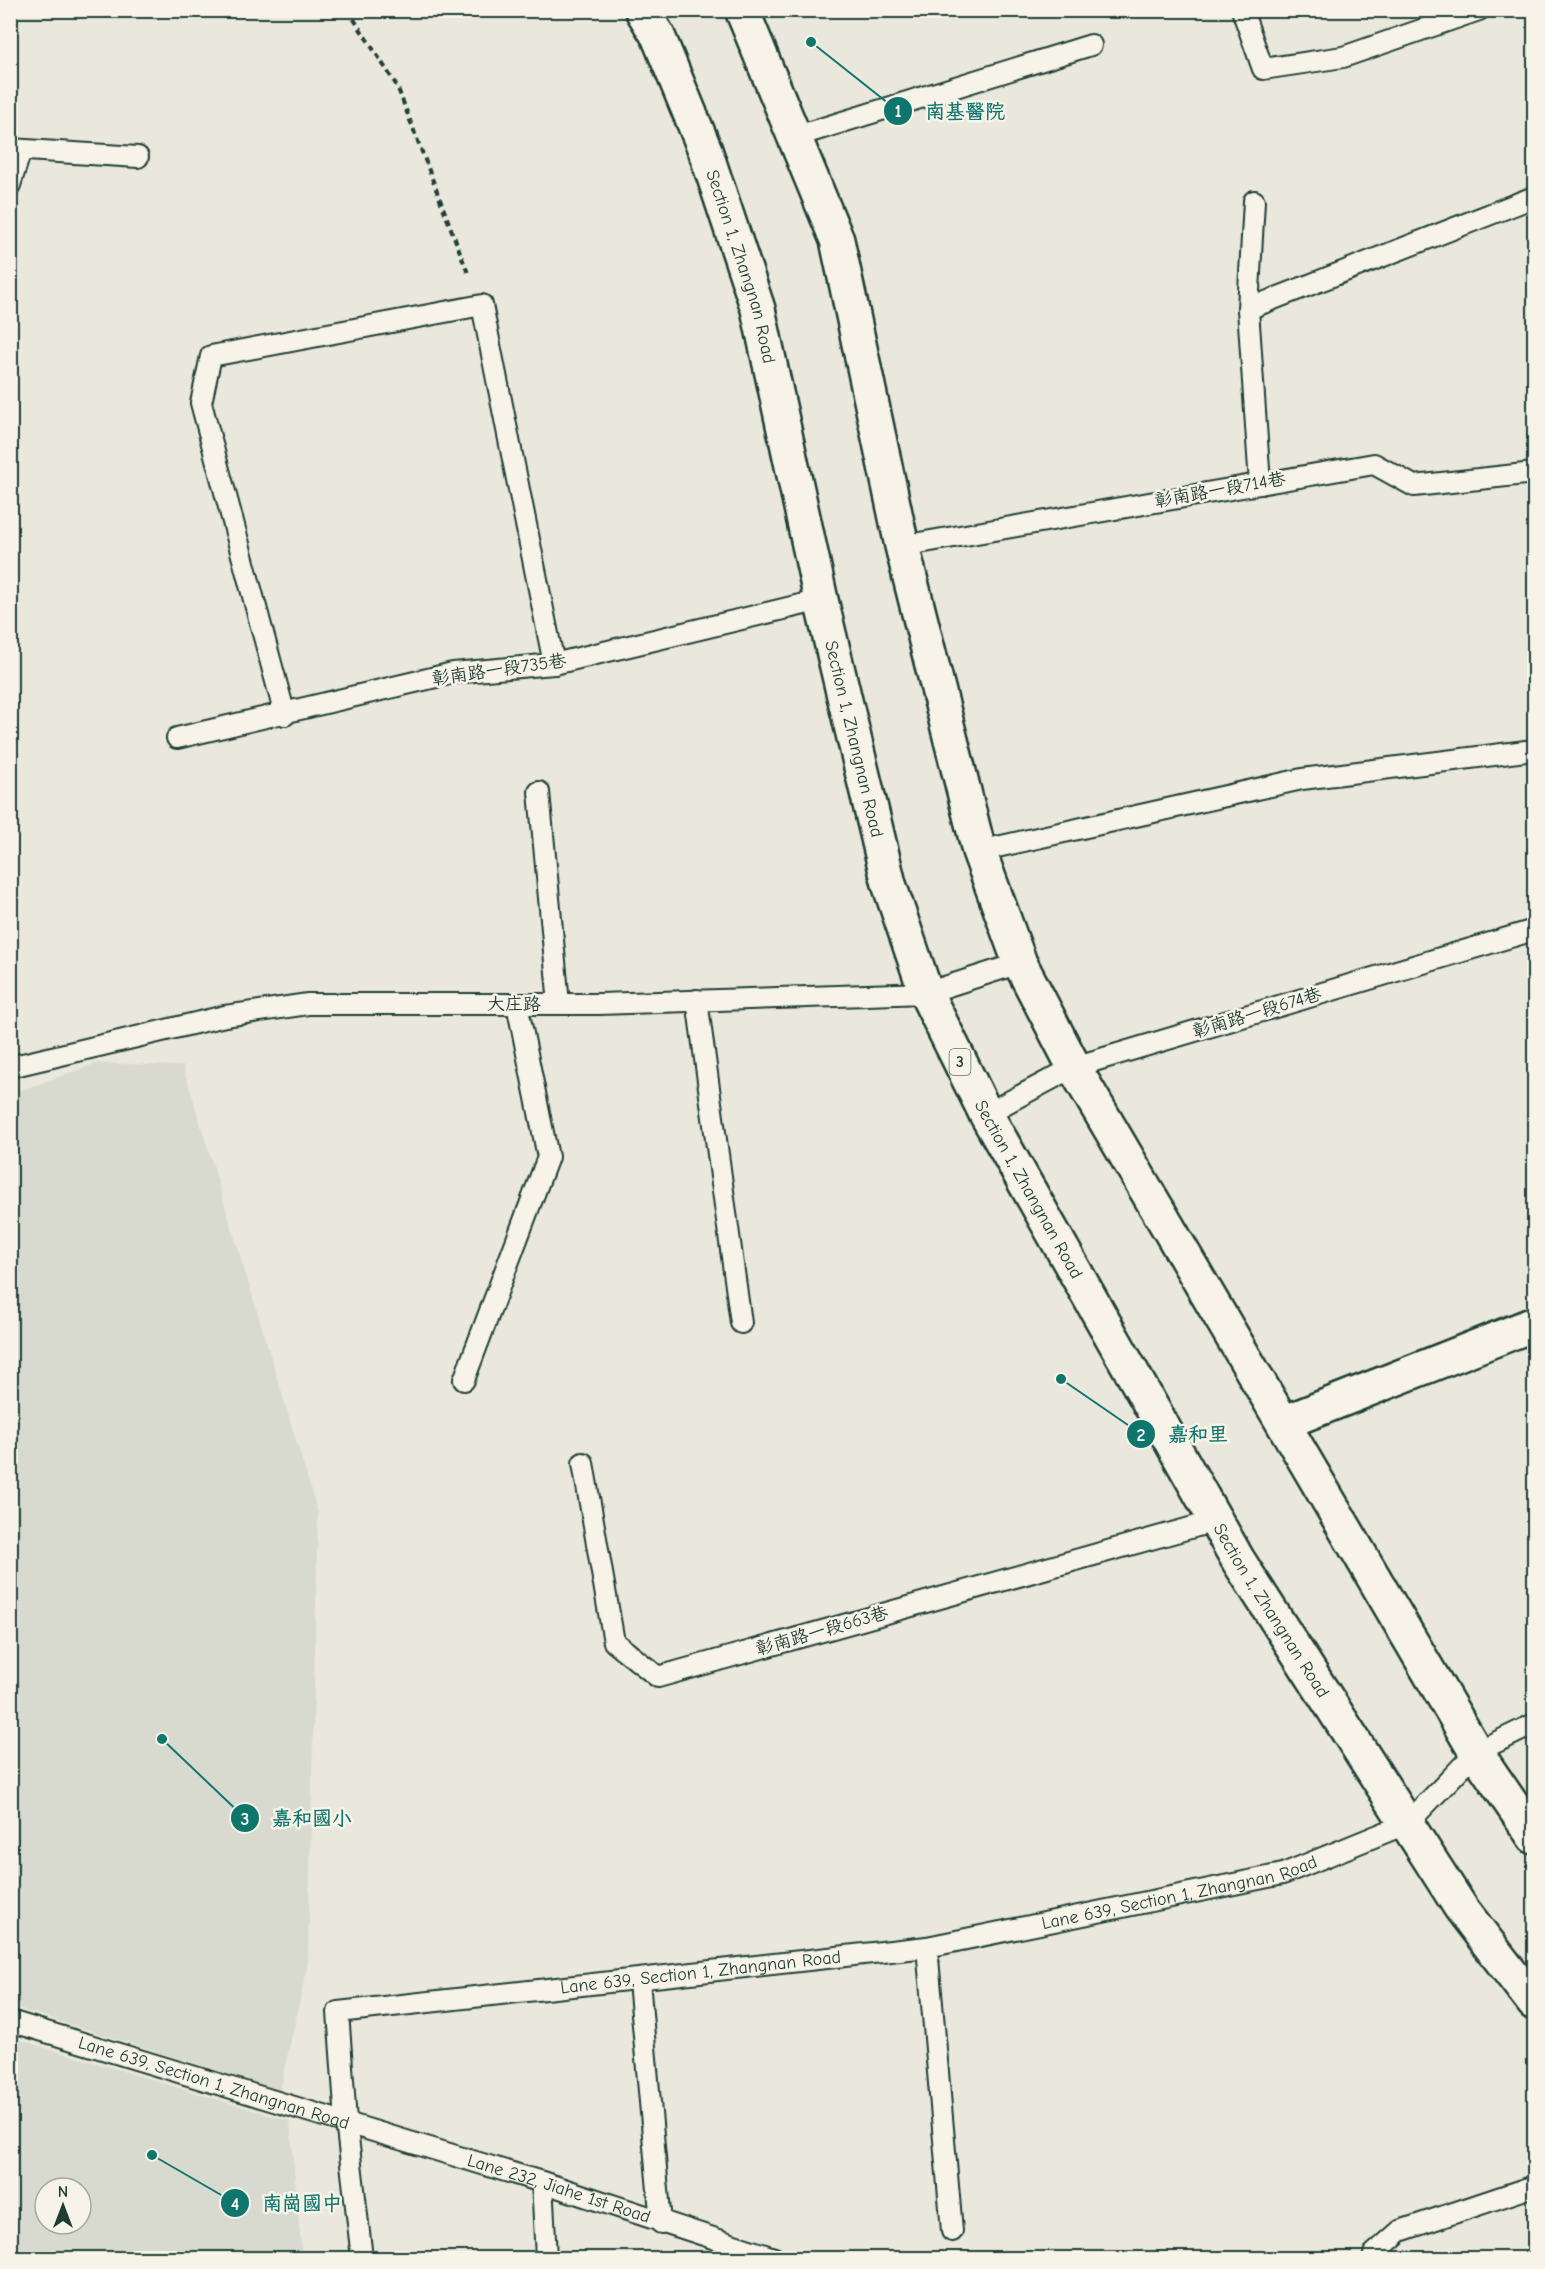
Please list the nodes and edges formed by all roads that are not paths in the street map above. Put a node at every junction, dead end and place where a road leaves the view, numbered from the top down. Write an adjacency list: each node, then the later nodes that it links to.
1 (642, 10): 16 (main road, Section 1, Zhangnan Road / 3)
2 (742, 10): 6 (main road)
3 (1242, 10): 4 (lane)
4 (1479, 10)
5 (1090, 45): 6 (lane)
6 (794, 137): 15 (main road)
7 (16, 149): 8 (lane); 9 (lane)
8 (138, 157)
9 (10, 185)
10 (1534, 197): 12 (lane)
11 (1254, 201): 12 (lane)
12 (1248, 309): 14 (lane)
13 (1534, 473): 14 (lane, 彰南路一段714巷)
14 (1260, 483): 15 (lane, 彰南路一段714巷)
15 (902, 546): 22 (main road)
16 (821, 600): 17 (lane, 彰南路一段735巷); 25 (main road, Section 1, Zhangnan Road / 3)
17 (554, 664): 18 (lane, 彰南路一段735巷); 18 (lane)
18 (285, 715): 19 (lane, 彰南路一段735巷)
19 (177, 738)
20 (1534, 750): 22 (lane)
21 (539, 792): 28 (lane)
22 (979, 851): 24 (main road)
23 (1534, 930): 30 (lane, 彰南路一段674巷)
24 (1020, 963): 25 (lane, 大庄路); 30 (main road)
25 (926, 993): 26 (lane, 大庄路); 31 (main road, Section 1, Zhangnan Road / 3)
26 (697, 1000): 28 (lane, 大庄路); 32 (lane)
27 (517, 1004): 28 (lane, 大庄路); 29 (lane, 大庄路); 34 (lane)
28 (559, 1004)
29 (10, 1067)
30 (1074, 1067): 31 (lane, 彰南路一段674巷); 35 (main road)
31 (986, 1114): 37 (main road, Section 1, Zhangnan Road / 3)
32 (741, 1323)
33 (1534, 1324): 35 (main road)
34 (464, 1380)
35 (1283, 1423): 39 (main road)
36 (583, 1463): 37 (lane, 彰南路一段663巷)
37 (1215, 1521): 40 (main road, Section 1, Zhangnan Road / 3)
38 (1534, 1724): 39 (lane)
39 (1476, 1752): 40 (lane, Lane 639, Section 1, Zhangnan Road); 41 (main road)
40 (1408, 1823): 42 (lane, Lane 639, Section 1, Zhangnan Road); 44 (main road, Section 1, Zhangnan Road / 3)
41 (1534, 1837)
42 (927, 1947): 43 (lane, Lane 639, Section 1, Zhangnan Road); 50 (lane)
43 (639, 1981): 46 (lane, Lane 639, Section 1, Zhangnan Road); 49 (lane)
44 (1534, 2003)
45 (10, 2020): 46 (lane, Lane 639, Section 1, Zhangnan Road)
46 (346, 2121): 47 (lane, Lane 232, Jiahe 1st Road); 52 (lane)
47 (542, 2182): 49 (lane, Lane 232, Jiahe 1st Road); 53 (lane)
48 (1534, 2186): 51 (lane)
49 (661, 2223): 54 (lane, Lane 232, Jiahe 1st Road)
50 (952, 2231)
51 (1374, 2254)
52 (362, 2259)
53 (546, 2259)
54 (774, 2259)

